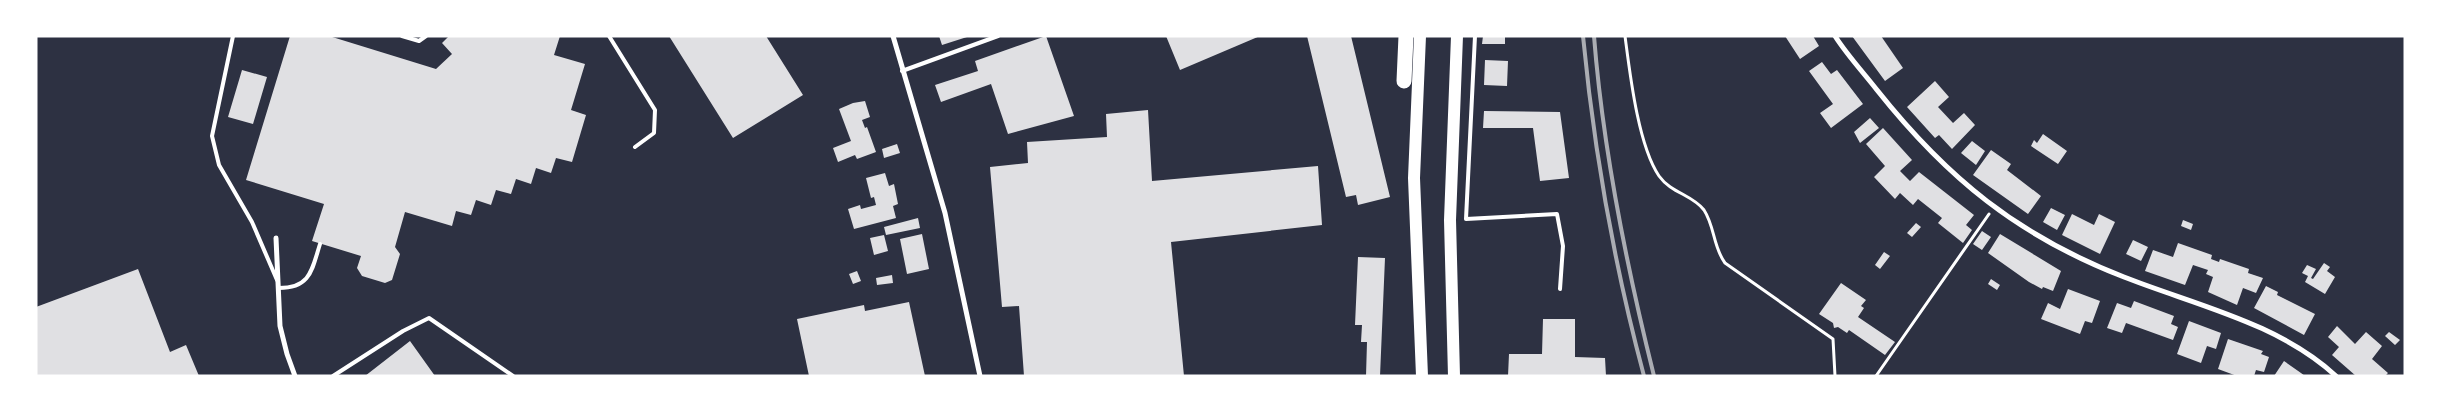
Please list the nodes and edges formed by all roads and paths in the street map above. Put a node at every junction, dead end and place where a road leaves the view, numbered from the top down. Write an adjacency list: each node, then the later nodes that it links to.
1 (233, 36): 20 (lane)
2 (402, 36): 3 (lane)
3 (426, 36)
4 (609, 36): 16 (lane)
5 (893, 36): 13 (street)
6 (998, 36): 13 (lane)
7 (1406, 36): 14 (highway)
8 (1420, 36): 15 (main road)
9 (1457, 36): 27 (main road)
10 (1475, 36): 21 (lane)
11 (1625, 36): 28 (path)
12 (1834, 36): 17 (street)
13 (902, 71): 25 (street)
14 (1404, 81): 15 (main road)
15 (1417, 106): 26 (main road)
16 (635, 147)
17 (1993, 207): 29 (path); 30 (street)
18 (276, 238): 20 (street)
19 (320, 244): 20 (lane)
20 (279, 286): 22 (street)
21 (1560, 289)
22 (295, 376)
23 (334, 376): 24 (lane)
24 (513, 376)
25 (980, 376)
26 (1422, 376)
27 (1454, 376)
28 (1836, 376)
29 (1876, 376)
30 (2336, 376)

